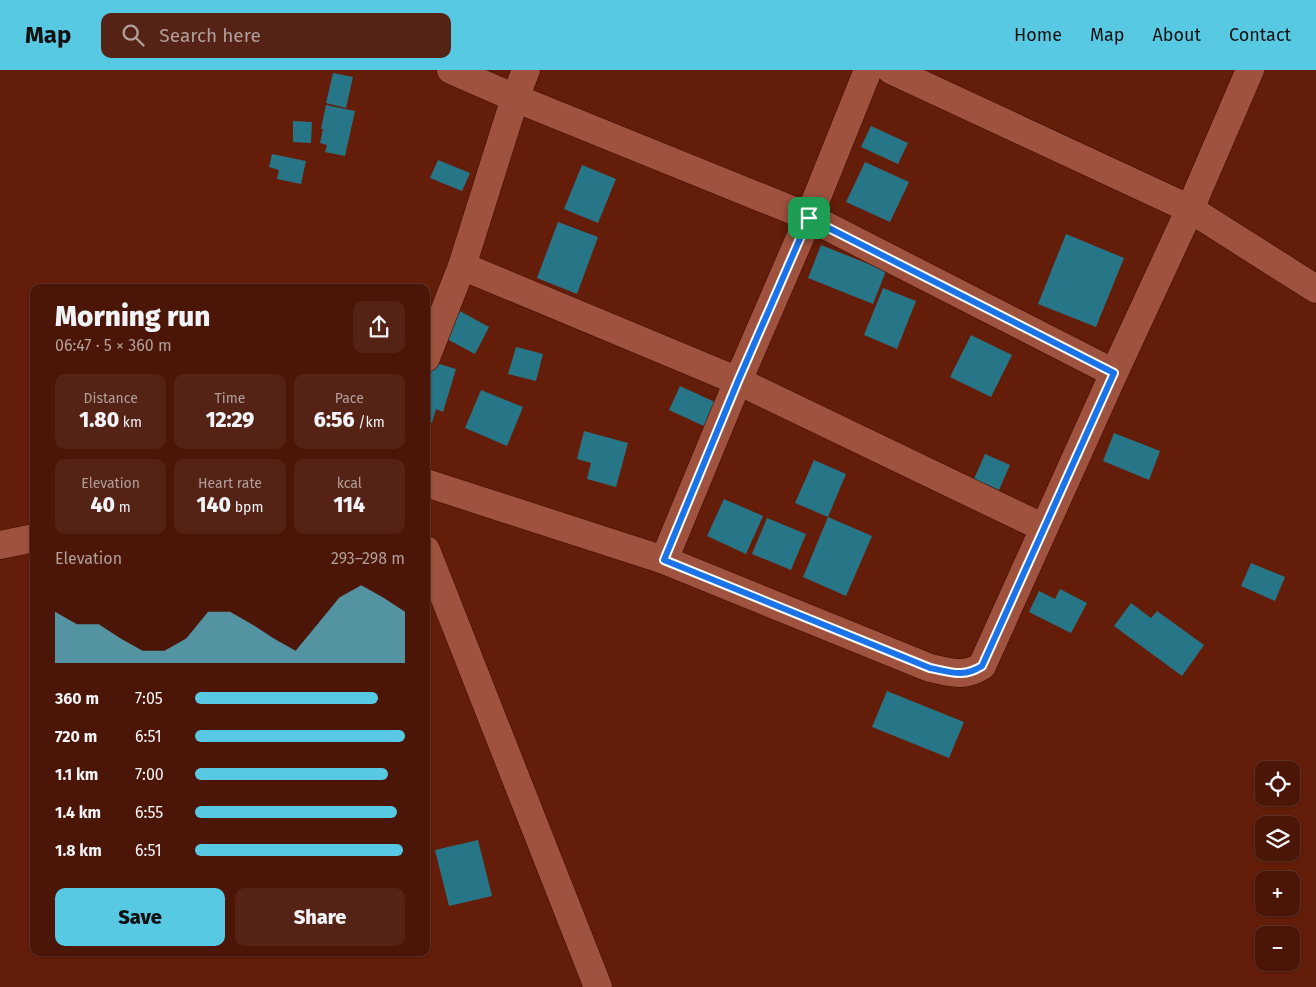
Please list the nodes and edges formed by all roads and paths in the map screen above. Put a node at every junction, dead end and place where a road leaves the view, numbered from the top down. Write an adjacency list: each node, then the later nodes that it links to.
1 (451, 70): 6 (street)
2 (526, 70): 6 (street)
3 (868, 70): 8 (street)
4 (891, 70): 7 (street)
5 (1250, 70): 7 (street)
6 (515, 98): 8 (street); 9 (street)
7 (1190, 209): 10 (street); 12 (street)
8 (809, 218): 12 (street); 13 (street)
9 (462, 266): 11 (street); 13 (street)
10 (1316, 289)
11 (430, 348)
12 (1114, 373): 15 (street)
13 (738, 381): 15 (street); 19 (street)
14 (430, 484): 19 (street)
15 (1044, 528): 19 (street)
16 (30, 539): 17 (street)
17 (0, 545)
18 (430, 560): 20 (street)
19 (664, 560)
20 (598, 987)

